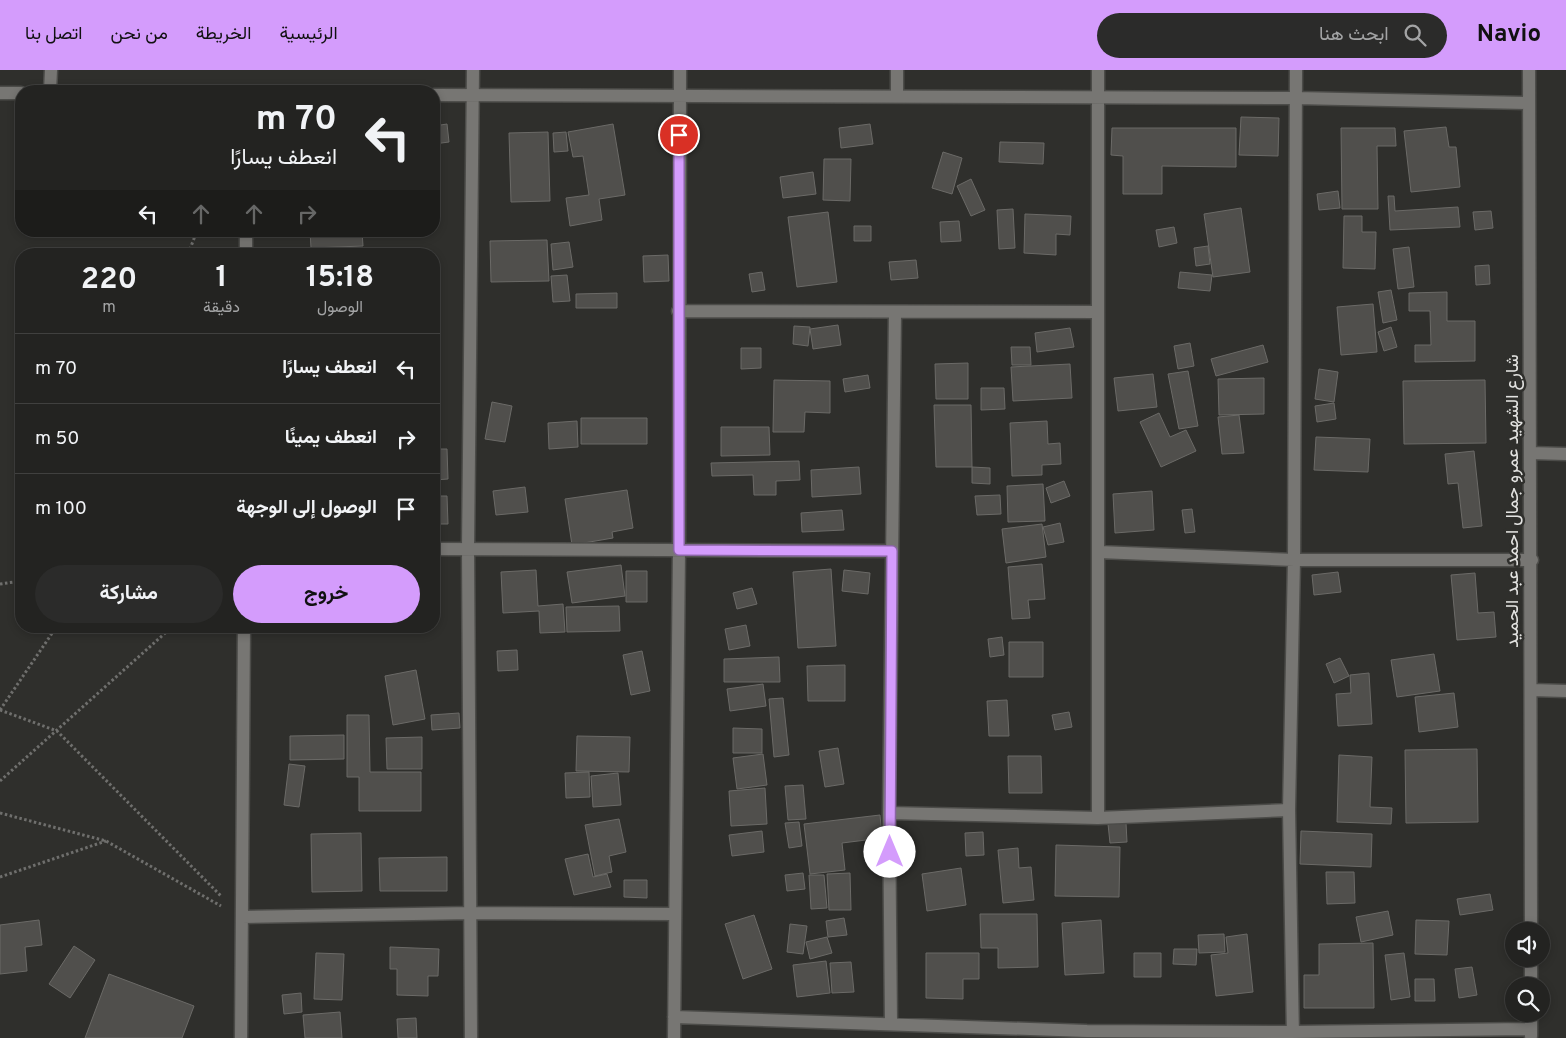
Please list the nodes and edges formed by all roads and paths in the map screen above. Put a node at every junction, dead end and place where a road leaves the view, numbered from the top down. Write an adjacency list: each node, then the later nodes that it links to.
1 (50, 70): 8 (street)
2 (474, 70): 12 (street)
3 (680, 70): 13 (street)
4 (897, 70): 14 (street)
5 (1098, 70): 15 (street)
6 (1296, 70): 16 (street)
7 (1529, 70): 17 (street, شارع الشهيد عمرو جمال احمد عبد الحميد)
8 (50, 85)
9 (0, 93): 10 (street)
10 (15, 93)
11 (440, 95): 12 (street)
12 (473, 95): 13 (street); 24 (street)
13 (680, 96): 14 (street); 18 (street)
14 (897, 96): 15 (street)
15 (1098, 98): 16 (street); 19 (street)
16 (1296, 98): 17 (street); 28 (street)
17 (1529, 103): 21 (street, شارع الشهيد عمرو جمال احمد عبد الحميد)
18 (678, 311): 20 (street); 25 (street)
19 (1098, 312): 20 (street); 27 (street)
20 (895, 313): 26 (street)
21 (1530, 453): 22 (street); 29 (street, شارع الشهيد عمرو جمال احمد عبد الحميد)
22 (1566, 454)
23 (440, 549): 24 (street)
24 (468, 549): 25 (street); 46 (street)
25 (679, 550): 26 (street); 47 (street)
26 (892, 551): 42 (street)
27 (1098, 552): 28 (street); 43 (street)
28 (1294, 560): 29 (street); 40 (street)
29 (1532, 560): 35 (street, شارع الشهيد عمرو جمال احمد عبد الحميد)
30 (15, 582): 31 (path)
31 (0, 584)
32 (52, 633): 37 (path)
33 (165, 633): 38 (path)
34 (244, 633): 48 (street)
35 (1532, 690): 36 (street); 49 (street, شارع الشهيد عمرو جمال احمد عبد الحميد)
36 (1566, 691)
37 (0, 710): 38 (path)
38 (57, 732): 39 (path); 48 (path)
39 (0, 782)
40 (1289, 810): 43 (street); 54 (street)
41 (0, 812): 44 (path)
42 (890, 813): 43 (street); 51 (street)
43 (1098, 818)
44 (106, 841): 45 (path); 48 (path)
45 (0, 877)
46 (471, 913): 47 (street); 48 (street); 56 (street)
47 (675, 914): 50 (street)
48 (242, 917): 55 (street)
49 (1531, 922)
50 (674, 1017): 51 (street); 57 (street)
51 (891, 1024): 52 (street)
52 (1087, 1034): 54 (street)
53 (1531, 1034): 54 (street)
54 (1293, 1035)
55 (241, 1038)
56 (471, 1038)
57 (674, 1038)

